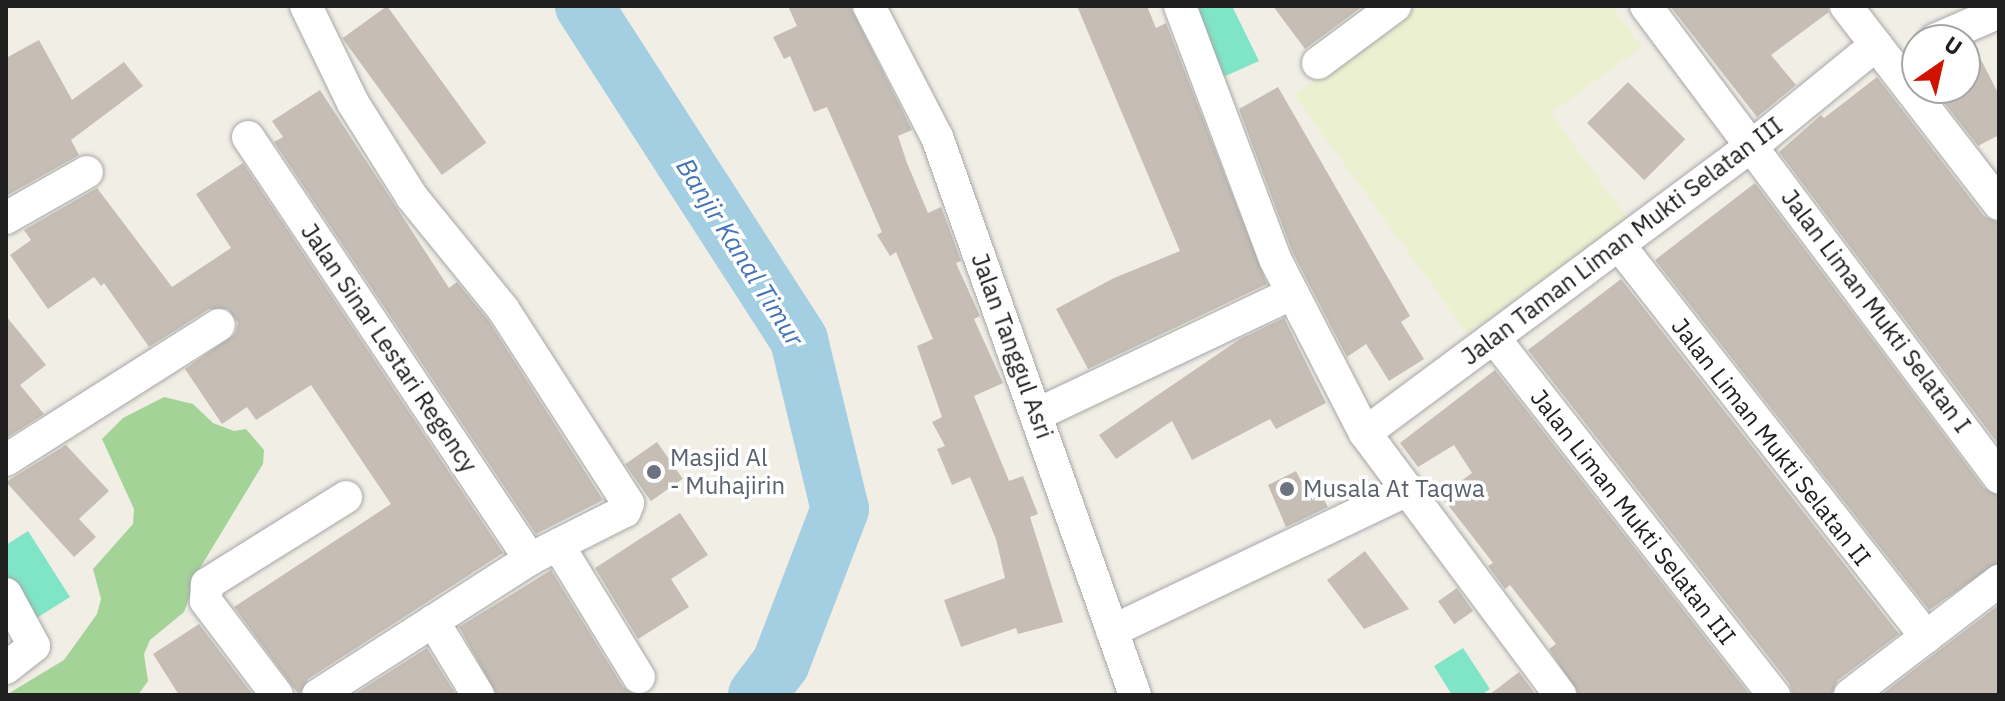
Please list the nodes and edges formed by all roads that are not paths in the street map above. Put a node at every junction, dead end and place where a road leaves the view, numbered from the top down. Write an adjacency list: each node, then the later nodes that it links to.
1 (306, 6): 26 (street)
2 (869, 6): 20 (street, Jalan Tanggul Asri)
3 (1180, 6): 17 (street)
4 (1395, 6): 10 (street)
5 (1646, 6): 12 (street, Jalan Liman Mukti Selatan I)
6 (1846, 6): 9 (street)
7 (1979, 13): 8 (street)
8 (1961, 24)
9 (1894, 52): 12 (street, Jalan Taman Liman Mukti Selatan III); 14 (street)
10 (1318, 63)
11 (248, 137): 26 (street, Jalan Sinar Lestari Regency)
12 (1752, 146): 16 (street, Jalan Taman Liman Mukti Selatan III); 23 (street, Jalan Liman Mukti Selatan I)
13 (87, 172): 15 (street)
14 (1999, 204)
15 (6, 218)
16 (1619, 245): 19 (street, Jalan Taman Liman Mukti Selatan III); 31 (street, Jalan Liman Mukti Selatan II)
17 (1293, 293): 20 (street); 21 (street)
18 (219, 325): 22 (street)
19 (1494, 338): 21 (street, Jalan Taman Liman Mukti Selatan III); 39 (street, Jalan Liman Mukti Selatan III)
20 (1036, 415): 30 (street, Jalan Tanggul Asri)
21 (1365, 433): 24 (street)
22 (6, 460)
23 (1999, 477)
24 (1407, 490): 30 (street); 38 (street)
25 (346, 497): 34 (street)
26 (544, 552): 29 (street); 33 (street, Jalan Sinar Lestari Regency)
27 (1999, 581): 31 (street)
28 (6, 594): 32 (street)
29 (433, 621): 35 (street); 36 (street)
30 (1112, 631): 37 (street, Jalan Tanggul Asri)
31 (1926, 637): 40 (street)
32 (17, 661)
33 (639, 677)
34 (277, 695)
35 (318, 695)
36 (478, 695)
37 (1135, 695)
38 (1560, 695)
39 (1774, 695)
40 (1850, 695)

